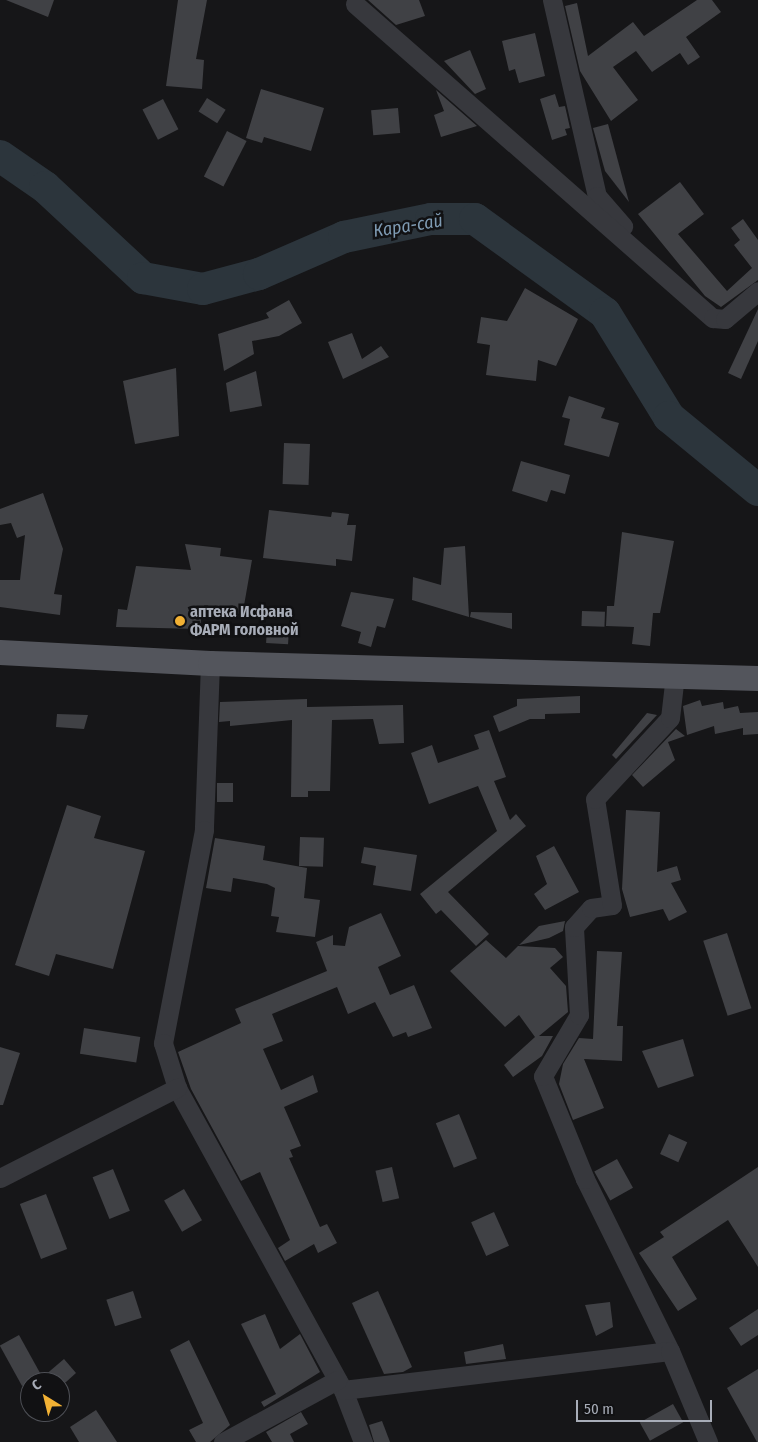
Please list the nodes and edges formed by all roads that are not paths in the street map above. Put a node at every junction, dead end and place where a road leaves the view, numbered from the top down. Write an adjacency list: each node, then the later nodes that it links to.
1 (552, 0): 4 (street)
2 (356, 4): 4 (street)
3 (758, 291): 4 (street)
4 (713, 318)
5 (0, 652): 6 (main road)
6 (46, 656): 7 (main road); 8 (main road)
7 (210, 663): 9 (main road); 11 (street)
8 (0, 671)
9 (675, 675): 10 (main road); 13 (street)
10 (758, 678)
11 (177, 1088): 12 (street); 14 (street)
12 (0, 1178)
13 (670, 1351): 14 (street); 17 (street)
14 (340, 1385): 15 (street); 16 (street)
15 (223, 1442)
16 (363, 1442)
17 (708, 1442)

